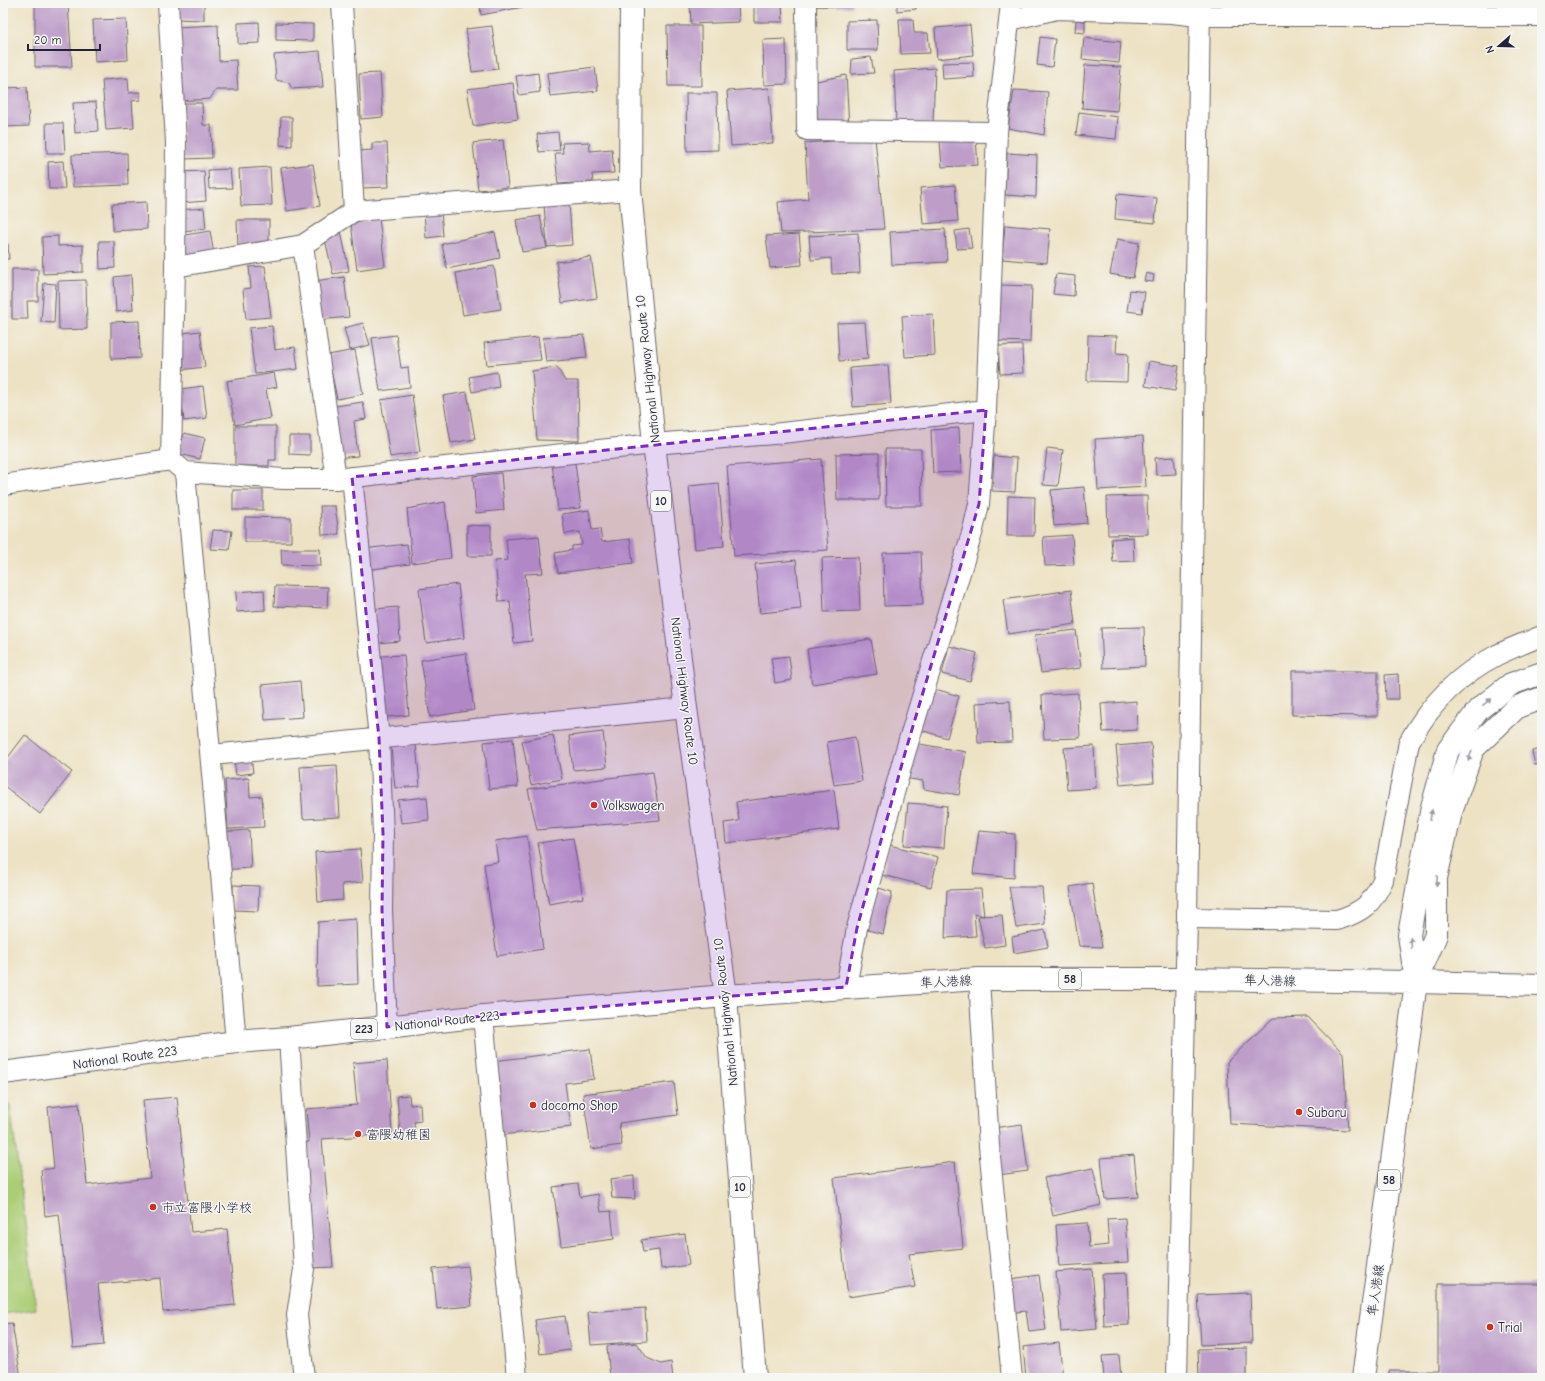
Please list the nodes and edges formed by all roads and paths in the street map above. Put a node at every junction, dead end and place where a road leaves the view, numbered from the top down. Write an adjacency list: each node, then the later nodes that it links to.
1 (168, 3): 12 (street)
2 (342, 3): 10 (street)
3 (630, 3): 9 (main road, National Highway Route 10 / 10)
4 (806, 3): 8 (street)
5 (1200, 9): 6 (street); 7 (street); 24 (street)
6 (1011, 12): 8 (street)
7 (1542, 16)
8 (997, 132): 13 (street)
9 (630, 190): 10 (street); 14 (main road, National Highway Route 10 / 10)
10 (354, 211): 11 (street)
11 (302, 246): 12 (street); 16 (street)
12 (175, 267): 15 (street)
13 (986, 410): 14 (street); 29 (street)
14 (654, 444): 16 (street); 21 (main road, National Highway Route 10 / 10)
15 (178, 466): 16 (street); 17 (street); 23 (street)
16 (344, 478): 22 (street)
17 (3, 485)
18 (1542, 636): 24 (street)
19 (1542, 673): 27 (main road, one-way to 19)
20 (1542, 698): 27 (main road, one-way to 27)
21 (686, 708): 22 (street); 30 (main road, National Highway Route 10 / 10)
22 (379, 738): 23 (street); 32 (street)
23 (212, 755): 34 (street)
24 (1187, 918): 26 (street)
25 (979, 979): 26 (main road, 隼人港線 / 58); 29 (main road, 隼人港線 / 58); 39 (street)
26 (1186, 979): 27 (main road, 隼人港線 / 58); 40 (street)
27 (1416, 982): 28 (main road); 41 (main road, 隼人港線 / 58)
28 (1542, 985)
29 (846, 987): 30 (main road, 隼人港線 / 58)
30 (726, 996): 31 (main road, National Route 223 / 223); 38 (main road, National Highway Route 10 / 10)
31 (482, 1016): 32 (main road, National Route 223 / 223); 37 (street)
32 (387, 1027): 33 (main road, National Route 223 / 223)
33 (289, 1038): 34 (main road, National Route 223 / 223); 36 (street)
34 (236, 1042): 35 (main road, National Route 223 / 223)
35 (3, 1073)
36 (304, 1378)
37 (517, 1378)
38 (755, 1378)
39 (1012, 1378)
40 (1177, 1378)
41 (1363, 1378)

